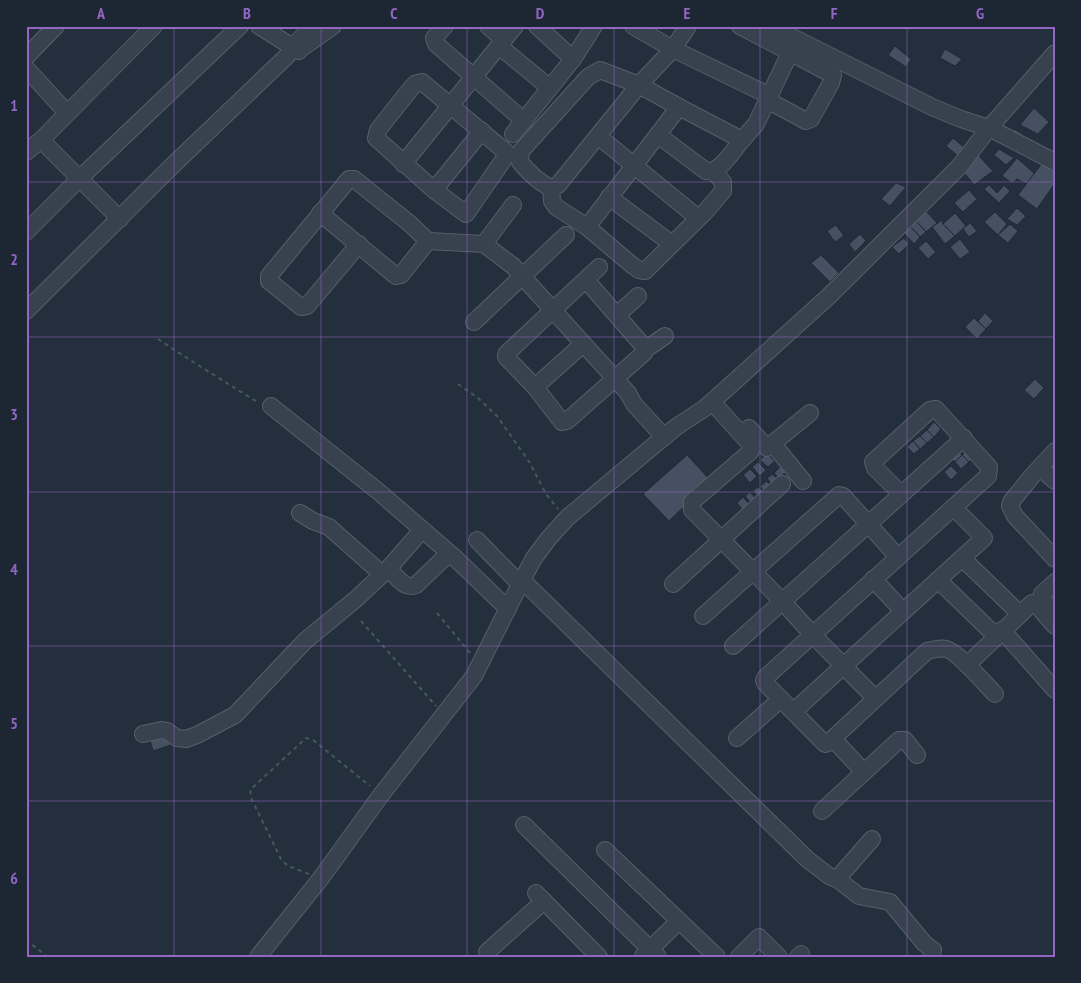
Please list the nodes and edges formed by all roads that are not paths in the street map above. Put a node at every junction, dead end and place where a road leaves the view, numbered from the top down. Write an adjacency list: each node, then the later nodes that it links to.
1 (56, 26): 21 (street)
2 (154, 26): 30 (street)
3 (240, 26): 44 (street)
4 (259, 26): 19 (street)
5 (313, 26): 19 (street)
6 (333, 26): 19 (street)
7 (445, 26): 24 (street)
8 (488, 26): 16 (street)
9 (515, 26): 16 (street)
10 (537, 26): 22 (street)
11 (594, 26): 22 (street)
12 (634, 26): 18 (street)
13 (688, 26): 18 (street)
14 (740, 26): 17 (street)
15 (774, 27): 17 (street)
16 (502, 43): 24 (street); 26 (street)
17 (793, 46): 27 (street); 27 (street); 32 (street)
18 (673, 49): 25 (street); 27 (street)
19 (293, 51): 51 (street)
20 (1055, 53): 32 (street)
21 (26, 57)
22 (573, 59): 26 (street)
23 (26, 68): 30 (street)
24 (474, 77): 28 (street); 31 (street)
25 (639, 85): 29 (street); 36 (street); 45 (street)
26 (550, 88): 31 (street)
27 (769, 98): 38 (street)
28 (451, 105): 33 (street); 41 (street); 41 (street)
29 (679, 107): 35 (street); 38 (street)
30 (67, 114): 37 (street)
31 (524, 121): 34 (street)
32 (989, 128): 40 (street); 72 (street)
33 (482, 131): 46 (street); 46 (street)
34 (513, 134)
35 (658, 135): 42 (street); 43 (street)
36 (598, 136): 42 (street); 45 (street)
37 (41, 140): 39 (street); 44 (street)
38 (742, 140): 43 (street)
39 (26, 152)
40 (1055, 162)
41 (403, 164): 46 (street)
42 (634, 166): 47 (street); 50 (street)
43 (713, 171): 50 (street)
44 (79, 179): 51 (street); 53 (street)
45 (551, 188): 52 (street)
46 (434, 190)
47 (609, 197): 52 (street); 58 (street)
48 (513, 205): 57 (street)
49 (320, 213): 55 (street); 56 (street); 56 (street)
50 (698, 218): 58 (street)
51 (120, 219): 63 (street)
52 (587, 227): 58 (street)
53 (26, 232)
54 (566, 235): 60 (street)
55 (428, 242): 56 (street); 57 (street)
56 (359, 244)
57 (484, 244): 60 (street)
58 (672, 244)
59 (599, 267): 61 (street)
60 (521, 279): 64 (street); 66 (street)
61 (586, 280): 64 (street); 65 (street)
62 (638, 296): 65 (street)
63 (26, 310)
64 (551, 312): 68 (street); 71 (street)
65 (617, 315): 69 (street)
66 (474, 322)
67 (665, 336): 69 (street)
68 (580, 347): 70 (street); 71 (street)
69 (646, 349): 70 (street)
70 (612, 380): 71 (street); 75 (street)
71 (534, 388)
72 (712, 401): 75 (street); 77 (street); 88 (street)
73 (270, 406): 87 (street)
74 (810, 412): 77 (street)
75 (664, 437): 98 (street)
76 (964, 438): 83 (street); 83 (street); 84 (street)
77 (773, 444): 80 (street)
78 (1055, 451): 79 (street)
79 (1040, 468): 81 (street); 93 (street)
80 (804, 481)
81 (1055, 481)
82 (782, 484): 88 (street)
83 (901, 494): 86 (street)
84 (953, 507): 91 (street); 92 (street)
85 (300, 513): 94 (street)
86 (868, 524): 91 (street); 95 (street); 101 (street)
87 (422, 530): 90 (street); 94 (street)
88 (720, 539): 95 (street); 100 (street)
89 (477, 540): 98 (street)
90 (454, 557): 94 (street); 102 (street)
91 (898, 557): 96 (street)
92 (962, 558): 97 (street); 105 (street)
93 (1055, 559)
94 (385, 571): 118 (street)
95 (753, 572): 101 (street); 106 (street)
96 (873, 579): 103 (street); 109 (street)
97 (938, 580): 103 (street); 108 (street)
98 (521, 582): 102 (street); 127 (street)
99 (1055, 582): 104 (street)
100 (673, 584)
101 (783, 602): 109 (street); 110 (street)
102 (508, 608): 131 (street)
103 (903, 610): 112 (street)
104 (1055, 613)
105 (1020, 614): 107 (street); 108 (street)
106 (703, 616)
107 (1055, 626)
108 (999, 633): 111 (street); 113 (street)
109 (812, 634): 112 (street); 115 (street)
110 (733, 646)
111 (967, 665): 114 (street); 116 (street)
112 (843, 666): 116 (street); 117 (street)
113 (1055, 690)
114 (995, 694)
115 (781, 698): 117 (street); 119 (street)
116 (875, 698): 120 (street)
117 (794, 711): 120 (street)
118 (143, 734)
119 (737, 738)
120 (833, 739): 122 (street)
121 (918, 755): 122 (street)
122 (864, 772): 123 (street)
123 (822, 811)
124 (524, 825): 130 (street)
125 (872, 839): 127 (street)
126 (605, 850): 128 (street)
127 (838, 879): 136 (street)
128 (679, 921): 130 (street); 133 (street)
129 (487, 952): 132 (street)
130 (650, 954)
131 (258, 957)
132 (599, 957)
133 (716, 957)
134 (739, 957): 135 (street)
135 (779, 957)
136 (931, 957)

